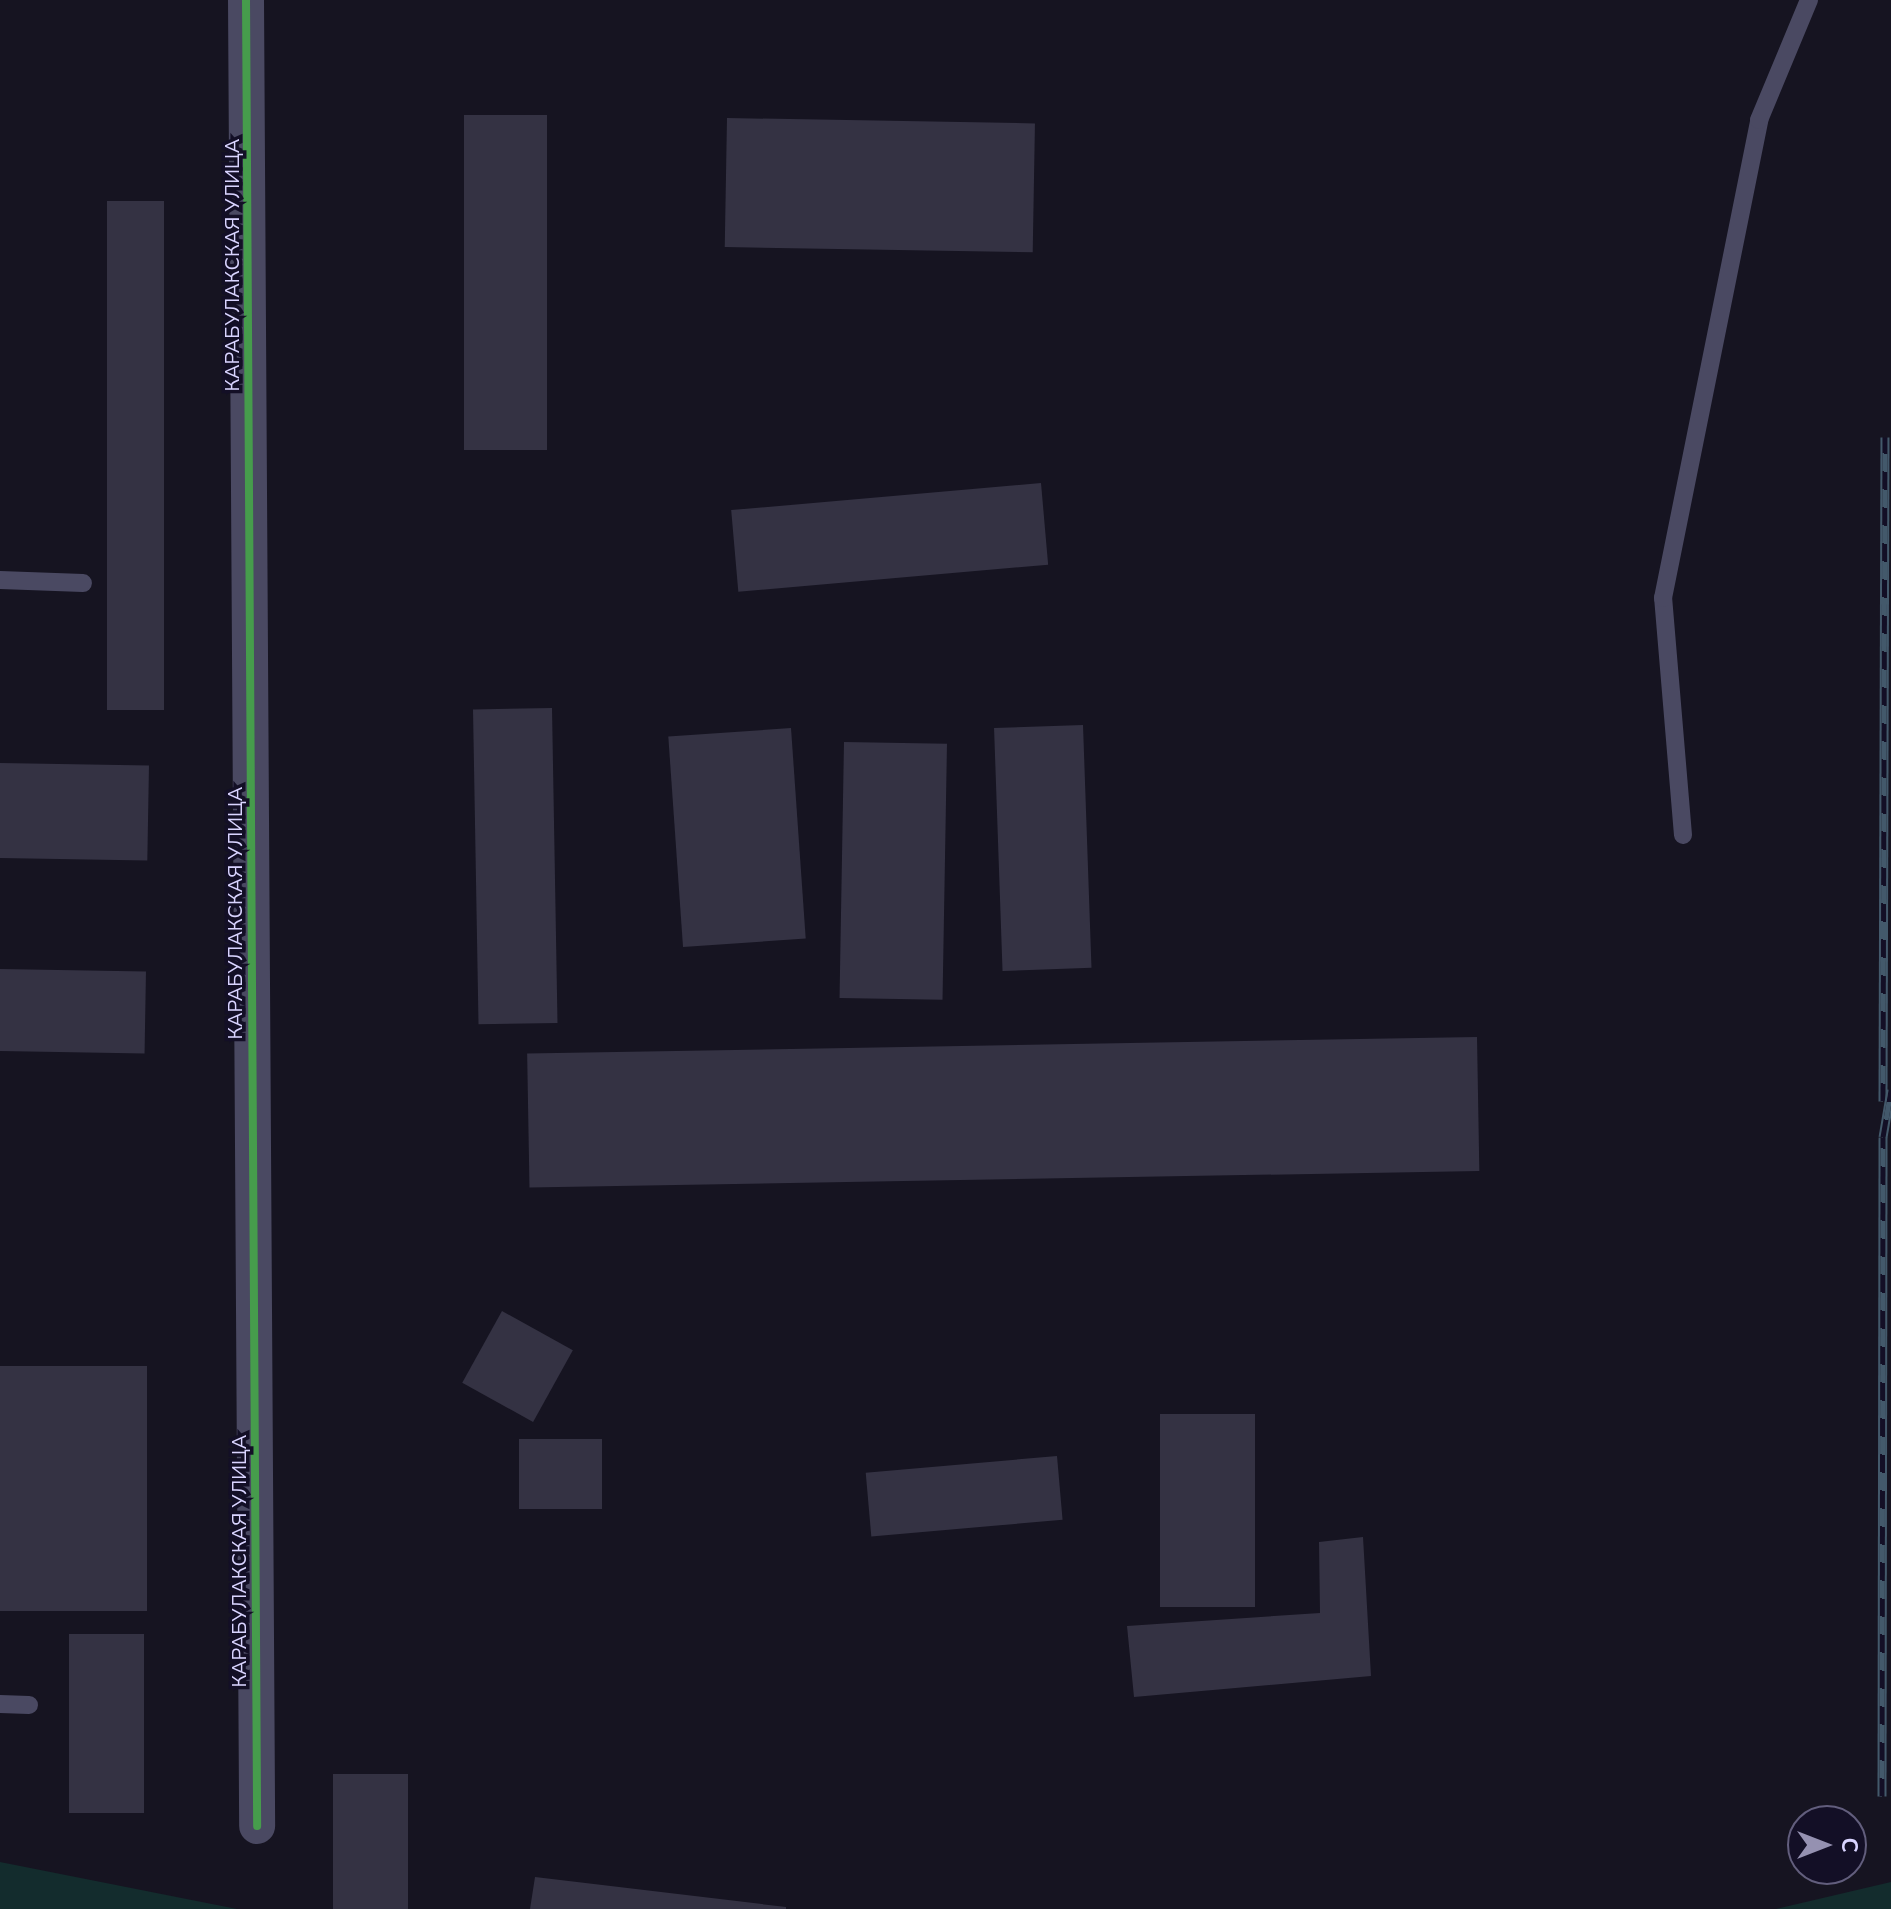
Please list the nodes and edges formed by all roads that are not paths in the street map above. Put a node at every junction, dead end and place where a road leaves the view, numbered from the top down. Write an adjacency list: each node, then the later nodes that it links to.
1 (246, 0): 8 (street, КАРАБУЛАКСКАЯ УЛИЦА)
2 (1809, 0): 5 (lane)
3 (0, 580): 4 (lane)
4 (83, 583)
5 (1683, 835)
6 (0, 1704): 7 (lane)
7 (29, 1705)
8 (257, 1826)

